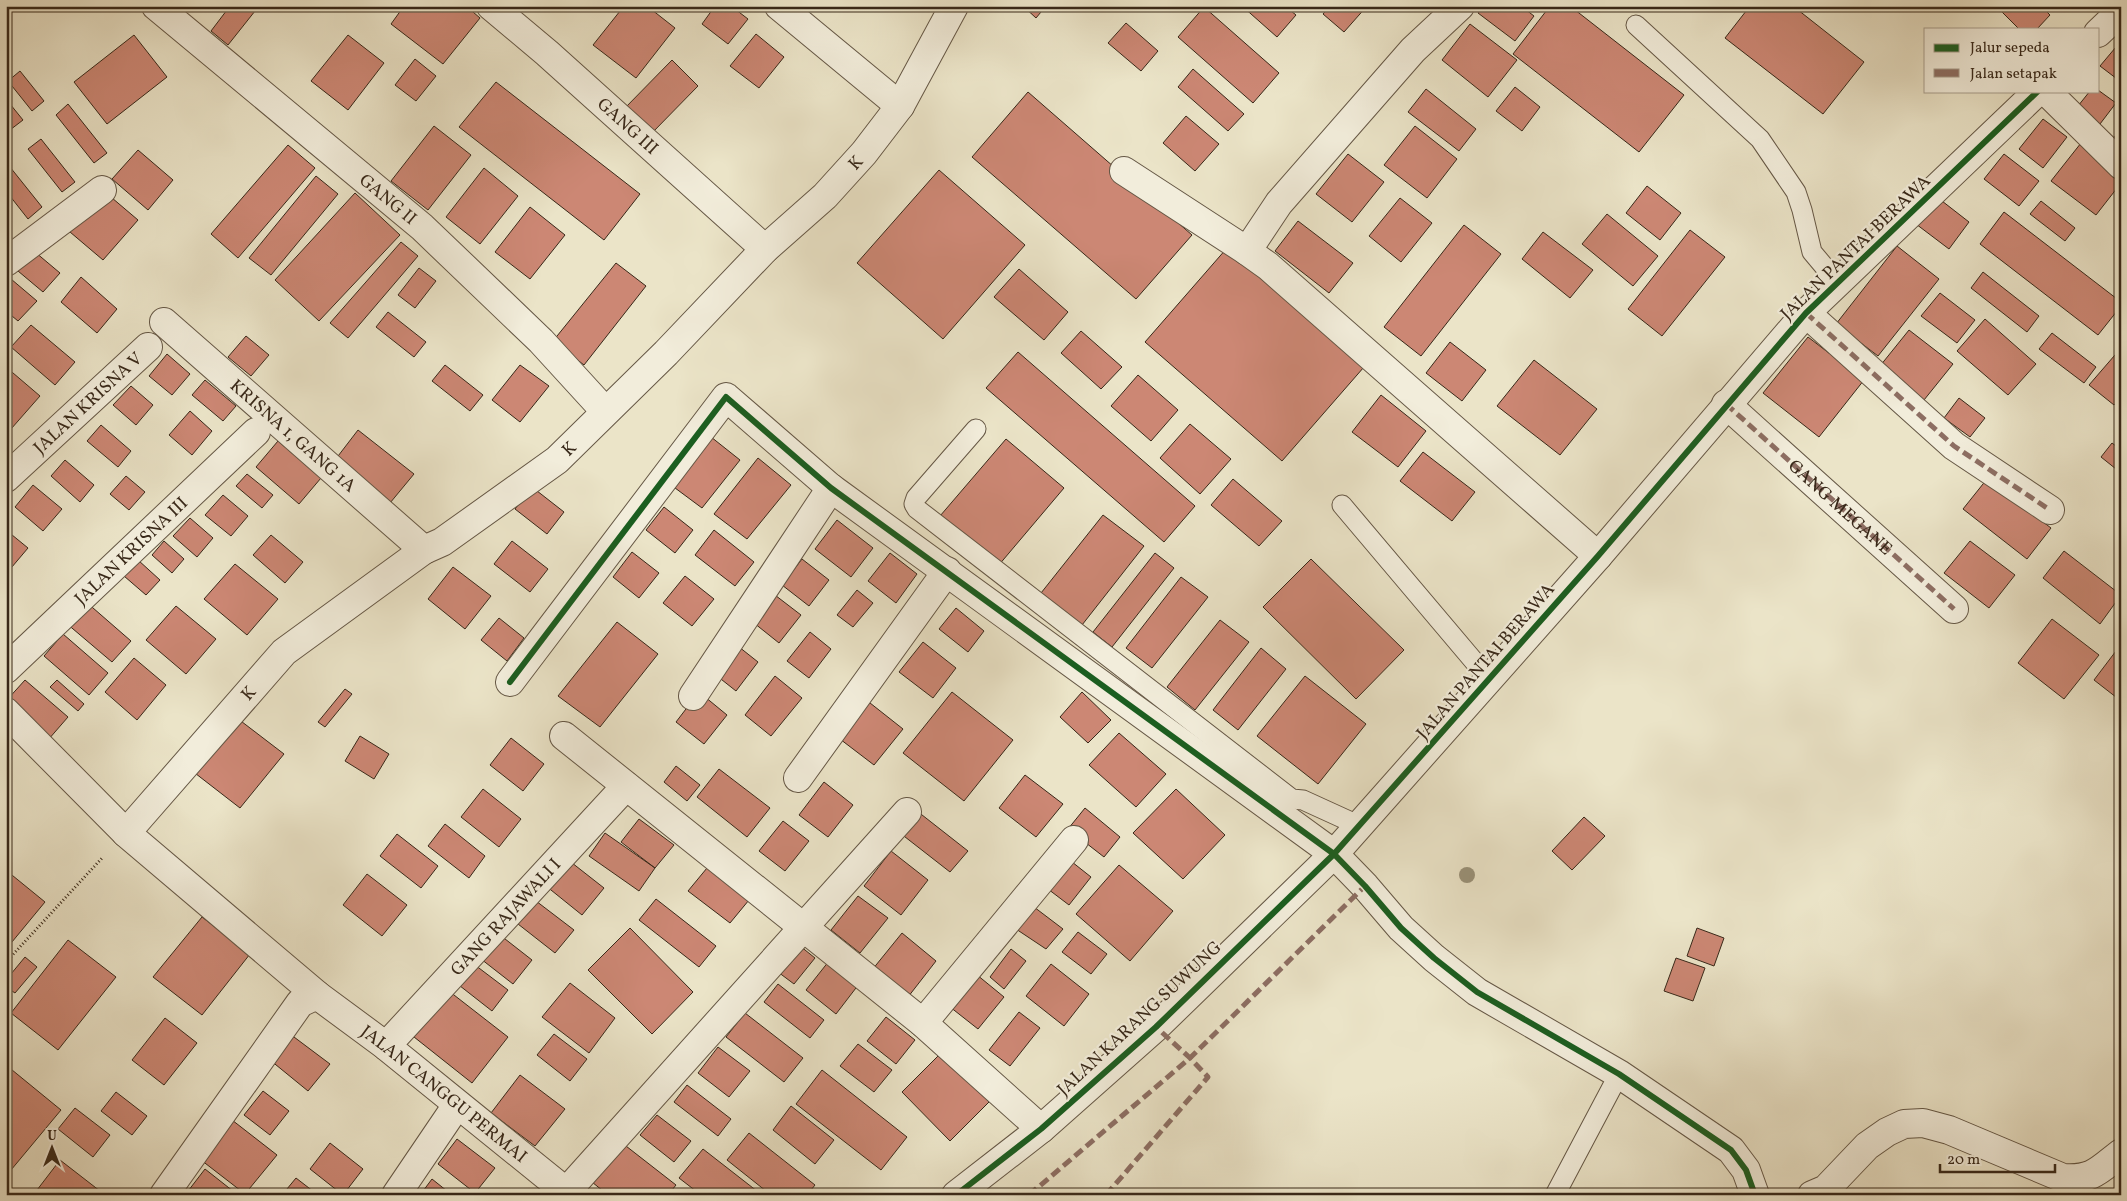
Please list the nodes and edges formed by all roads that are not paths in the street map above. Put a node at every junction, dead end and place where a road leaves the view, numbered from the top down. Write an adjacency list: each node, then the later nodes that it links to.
1 (156, 6): 23 (street, GANG II)
2 (491, 6): 15 (street, GANG III)
3 (779, 6): 11 (street)
4 (954, 6): 11 (street, K)
5 (1460, 6): 16 (street)
6 (2121, 11): 8 (street)
7 (1636, 25): 18 (lane)
8 (2100, 31)
9 (2037, 92): 18 (street, JALAN PANTAI BERAWA)
10 (2047, 92): 12 (street)
11 (900, 106): 15 (street, K)
12 (2121, 165)
13 (1124, 171): 16 (street)
14 (102, 190): 17 (street)
15 (764, 249): 23 (street, K)
16 (1247, 250): 31 (street)
17 (6, 262)
18 (1838, 283): 19 (street, JALAN PANTAI BERAWA)
19 (1806, 313): 22 (street, JALAN PANTAI BERAWA); 29 (street)
20 (164, 322): 30 (street, KRISNA 1, GANG 1A)
21 (148, 348): 26 (street, JALAN KRISNA V)
22 (1726, 404): 31 (street, JALAN PANTAI BERAWA); 33 (street, GANG MEGANE)
23 (605, 411): 30 (street, K)
24 (976, 429): 43 (lane)
25 (256, 432): 34 (street, JALAN KRISNA III)
26 (6, 478)
27 (831, 488): 32 (street); 36 (street); 37 (street)
28 (1342, 505): 35 (lane)
29 (2050, 510)
30 (424, 550): 44 (street, K)
31 (1598, 556): 35 (street, JALAN PANTAI BERAWA)
32 (947, 571): 40 (street); 46 (street)
33 (1954, 609)
34 (6, 669)
35 (1489, 679): 43 (street, JALAN PANTAI BERAWA)
36 (510, 682)
37 (693, 696)
38 (6, 712): 44 (street, JALAN CANGGU PERMAI)
39 (564, 736): 41 (street)
40 (798, 778)
41 (626, 786): 47 (street); 50 (street, GANG RAJAWALI I)
42 (907, 812): 47 (street)
43 (1360, 826): 46 (street, JALAN PANTAI BERAWA)
44 (126, 833): 48 (street, JALAN CANGGU PERMAI)
45 (1074, 840): 49 (street)
46 (1334, 854): 51 (street); 53 (street, JALAN KARANG SUWUNG)
47 (801, 927): 49 (street); 55 (street)
48 (316, 995): 50 (street, JALAN CANGGU PERMAI); 56 (street)
49 (923, 1023): 53 (street)
50 (386, 1046): 52 (street, JALAN CANGGU PERMAI)
51 (1619, 1074): 59 (lane); 60 (street)
52 (457, 1105): 55 (street, JALAN CANGGU PERMAI); 57 (street)
53 (1040, 1129): 58 (street, JALAN KARANG SUWUNG)
54 (2121, 1153): 61 (street)
55 (568, 1193)
56 (164, 1195)
57 (396, 1195)
58 (956, 1195)
59 (1555, 1195)
60 (1755, 1195)
61 (1812, 1195)

